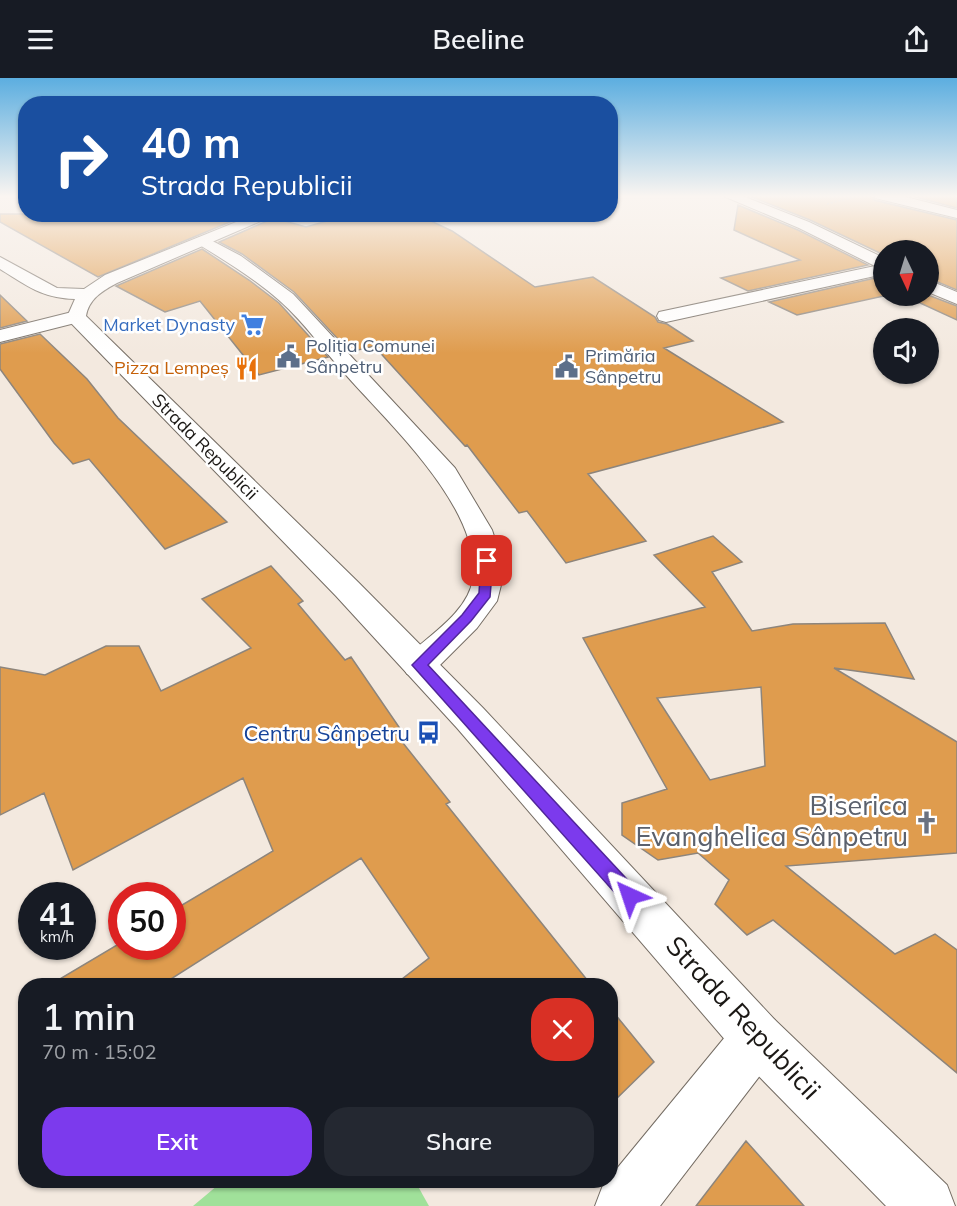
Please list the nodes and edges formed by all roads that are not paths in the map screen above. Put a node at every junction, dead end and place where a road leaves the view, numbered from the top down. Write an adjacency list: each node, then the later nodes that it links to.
1 (187, 248): 9 (street)
2 (214, 248): 12 (street)
3 (850, 248): 4 (street)
4 (873, 259)
5 (0, 262): 9 (street)
6 (873, 271): 10 (street)
7 (939, 290): 8 (street)
8 (957, 299)
9 (81, 306): 11 (street); 12 (street, Strada Republicii)
10 (666, 316)
11 (0, 336)
12 (419, 665): 13 (street, Strada Republicii)
13 (757, 1038): 14 (street); 15 (street, Strada Republicii)
14 (624, 1206)
15 (926, 1206)

